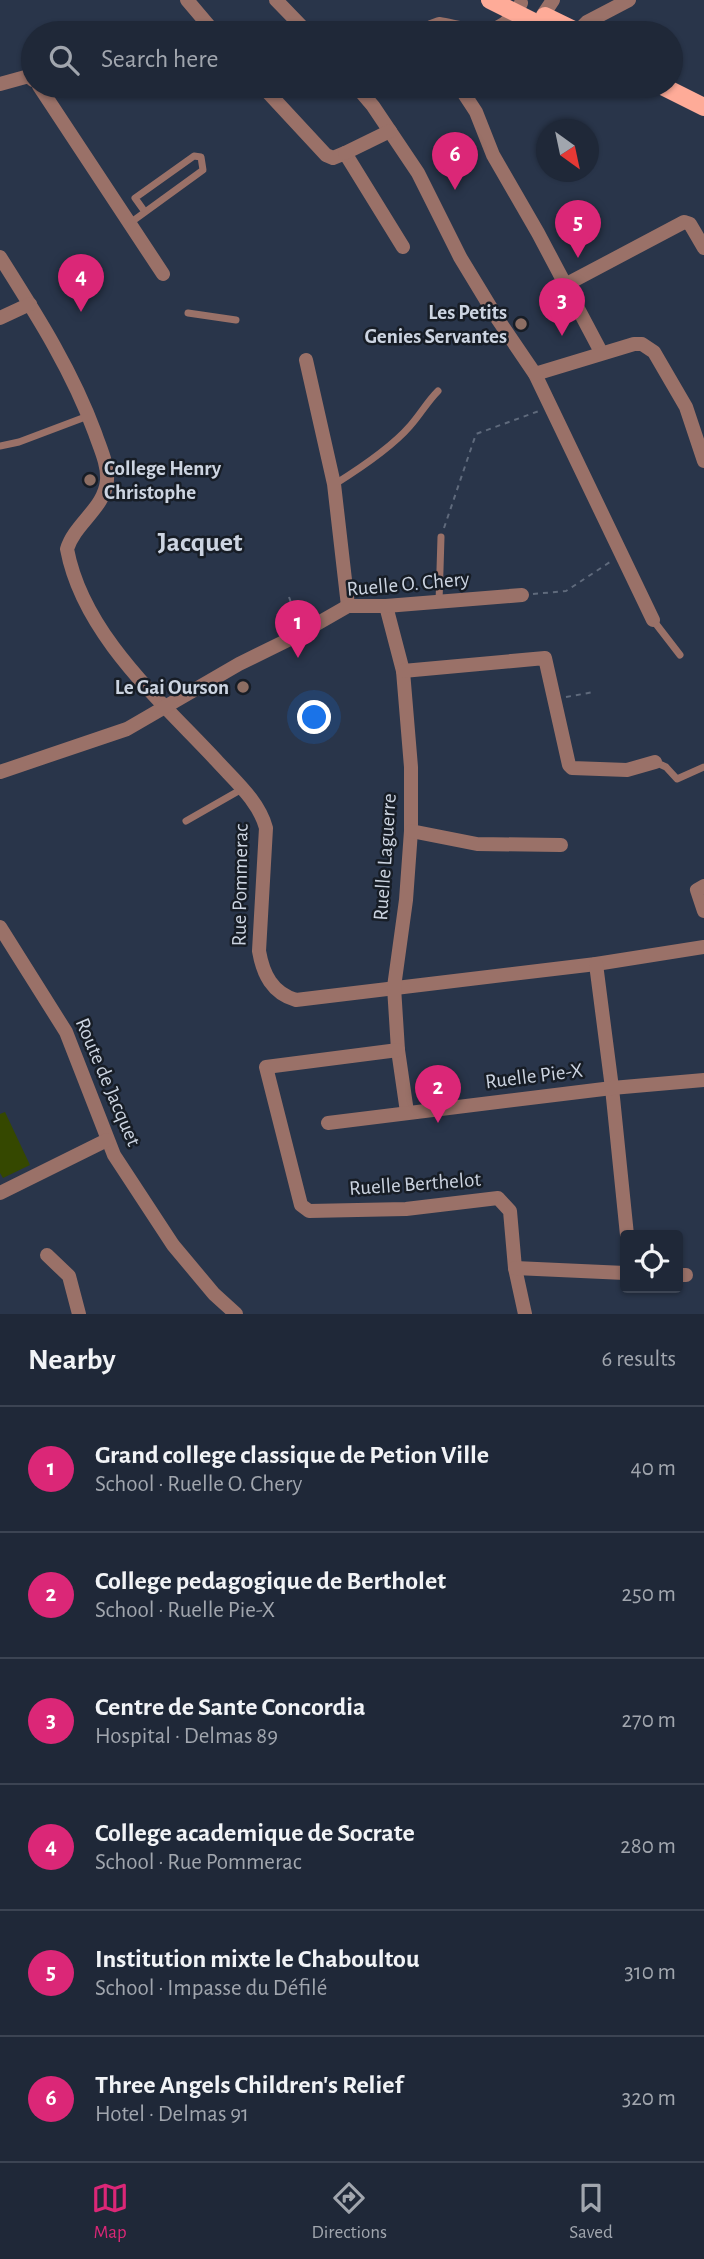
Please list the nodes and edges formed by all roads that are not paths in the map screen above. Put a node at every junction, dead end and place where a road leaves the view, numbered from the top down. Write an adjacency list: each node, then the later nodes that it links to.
1 (187, 0): 7 (street)
2 (276, 0): 8 (street)
3 (490, 0): 5 (main road)
4 (629, 0): 12 (street)
5 (517, 5): 6 (main road); 9 (street); 10 (main road)
6 (548, 8): 11 (main road)
7 (205, 21)
8 (296, 21)
9 (507, 21)
10 (539, 21)
11 (563, 21)
12 (589, 21)
13 (21, 78): 14 (street)
14 (0, 84)
15 (683, 85): 17 (main road)
16 (683, 96): 22 (main road)
17 (704, 96)
18 (47, 98): 26 (street)
19 (273, 98): 24 (street)
20 (365, 98): 23 (street)
21 (467, 98): 31 (street)
22 (704, 107)
23 (390, 131): 24 (street); 38 (street)
24 (345, 153): 27 (street)
25 (145, 212): 25 (lane); 26 (lane)
26 (130, 223): 30 (street)
27 (403, 247)
28 (704, 248): 31 (street)
29 (0, 257): 32 (street, Rue Pommerac)
30 (163, 274)
31 (565, 285): 36 (street)
32 (30, 304): 34 (street); 40 (street, Rue Pommerac)
33 (188, 313): 35 (lane)
34 (0, 318)
35 (236, 320)
36 (601, 352): 38 (street); 41 (street)
37 (306, 360): 44 (street)
38 (535, 374): 50 (street)
39 (438, 391): 44 (lane)
40 (89, 416): 42 (lane); 53 (street, Rue Pommerac)
41 (698, 420): 43 (street)
42 (0, 446)
43 (704, 461)
44 (334, 484): 48 (street)
45 (440, 537): 47 (lane)
46 (522, 595): 47 (street, Ruelle O. Chery)
47 (439, 602): 49 (street, Ruelle O. Chery)
48 (348, 606): 49 (street, Ruelle O. Chery); 53 (street, Ruelle O. Chery)
49 (386, 606): 52 (street, Ruelle Laguerre)
50 (653, 621): 51 (lane)
51 (680, 655)
52 (403, 671): 54 (street); 59 (street, Ruelle Laguerre)
53 (167, 708): 56 (street, Ruelle O. Chery); 57 (street, Rue Pommerac)
54 (655, 762): 55 (lane)
55 (704, 767)
56 (0, 772)
57 (242, 789): 58 (lane); 66 (street, Rue Pommerac)
58 (186, 821)
59 (411, 831): 60 (street); 66 (street, Ruelle Laguerre)
60 (561, 845)
61 (704, 886): 62 (street)
62 (704, 911)
63 (0, 927): 72 (street, Route de Jacquet)
64 (704, 947): 65 (street, Rue Pommerac)
65 (596, 964): 66 (street, Rue Pommerac); 69 (street)
66 (394, 987): 67 (street, Ruelle Laguerre)
67 (398, 1050): 70 (street, Ruelle Laguerre); 76 (street, Ruelle Berthelot)
68 (704, 1080): 69 (street, Ruelle Pie-X)
69 (612, 1088): 70 (street, Ruelle Pie-X); 74 (street)
70 (407, 1112): 71 (street, Ruelle Pie-X)
71 (328, 1123)
72 (107, 1140): 73 (street); 78 (street, Route de Jacquet)
73 (0, 1193)
74 (626, 1230)
75 (47, 1255): 79 (street)
76 (515, 1268): 77 (street); 82 (street, Ruelle Berthelot)
77 (620, 1273)
78 (214, 1294): 80 (street); 81 (street, Route de Jacquet)
79 (79, 1314)
80 (218, 1314)
81 (236, 1314)
82 (525, 1314)

